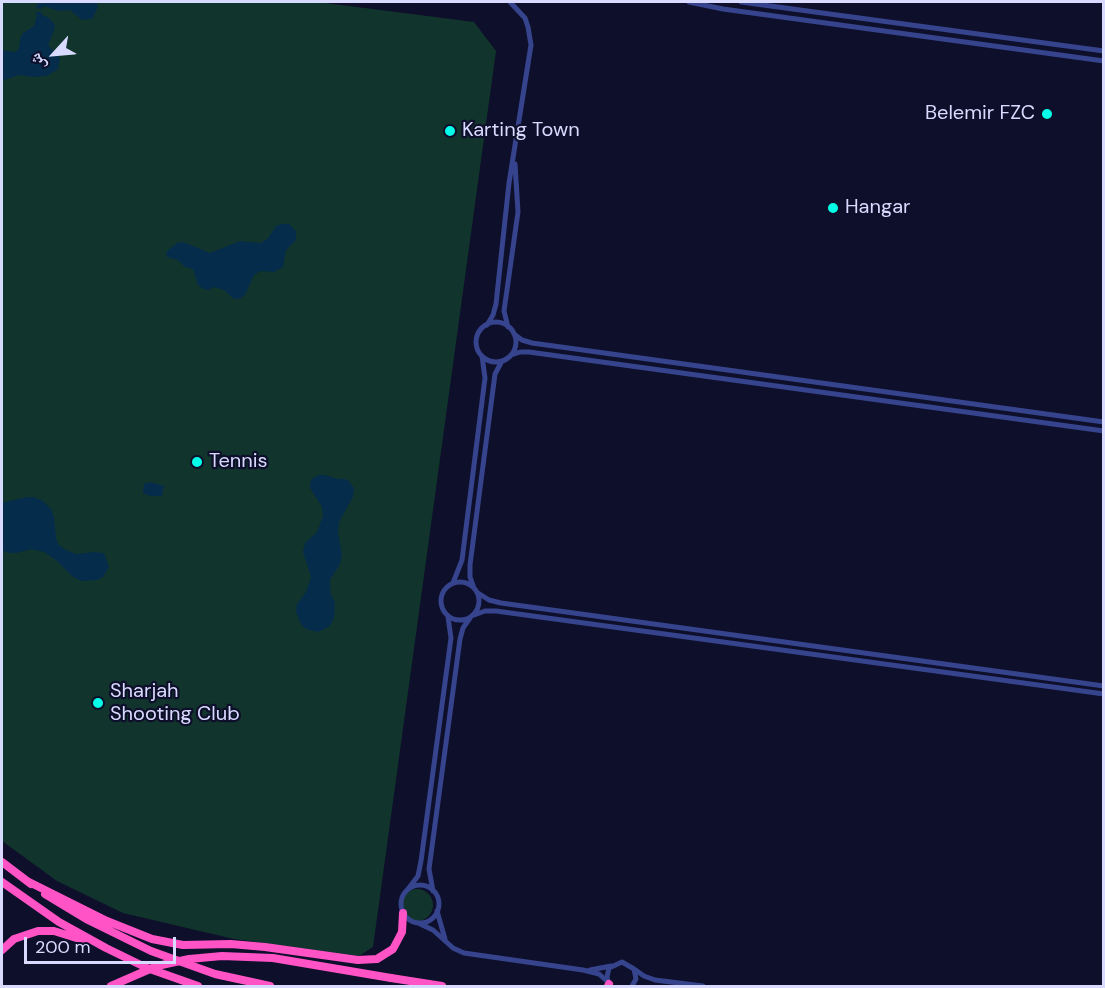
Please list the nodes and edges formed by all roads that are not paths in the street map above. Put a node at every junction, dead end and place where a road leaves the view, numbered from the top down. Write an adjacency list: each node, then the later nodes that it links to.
1 (510, 2): 8 (street)
2 (688, 2): 5 (street)
3 (741, 2): 4 (street)
4 (1039, 42): 5 (street); 6 (street)
5 (998, 46): 7 (street)
6 (1104, 51)
7 (1104, 61)
8 (515, 157): 9 (street); 10 (street)
9 (487, 324): 10 (street); 13 (street)
10 (508, 327): 11 (street)
11 (514, 334): 12 (street); 15 (street)
12 (511, 355): 14 (street); 16 (street)
13 (482, 356): 14 (street); 17 (street)
14 (502, 361): 18 (street)
15 (1104, 422)
16 (1104, 431)
17 (453, 584): 18 (street); 20 (street)
18 (476, 591): 19 (street); 21 (street)
19 (472, 616): 20 (street); 22 (street); 31 (street)
20 (448, 617): 30 (street)
21 (712, 632): 22 (street); 23 (street)
22 (710, 640): 25 (street)
23 (1056, 679): 24 (street); 25 (street)
24 (1104, 686)
25 (1054, 687): 26 (street)
26 (1104, 694)
27 (2, 862): 28 (highway)
28 (27, 881): 33 (highway); 45 (highway)
29 (2, 882): 36 (highway)
30 (408, 889): 31 (street); 33 (street)
31 (433, 891): 32 (street)
32 (438, 911): 34 (street); 35 (street)
33 (402, 913): 34 (street)
34 (418, 923): 35 (street)
35 (445, 940): 40 (street)
36 (106, 948): 37 (highway); 44 (highway)
37 (2, 950)
38 (613, 965): 39 (street); 40 (street); 42 (street)
39 (634, 969): 41 (street); 47 (street)
40 (583, 970): 42 (street)
41 (655, 980): 47 (street); 48 (street)
42 (609, 985)
43 (111, 987): 46 (highway, bridge)
44 (198, 987)
45 (270, 987)
46 (442, 987)
47 (632, 987)
48 (703, 987)

